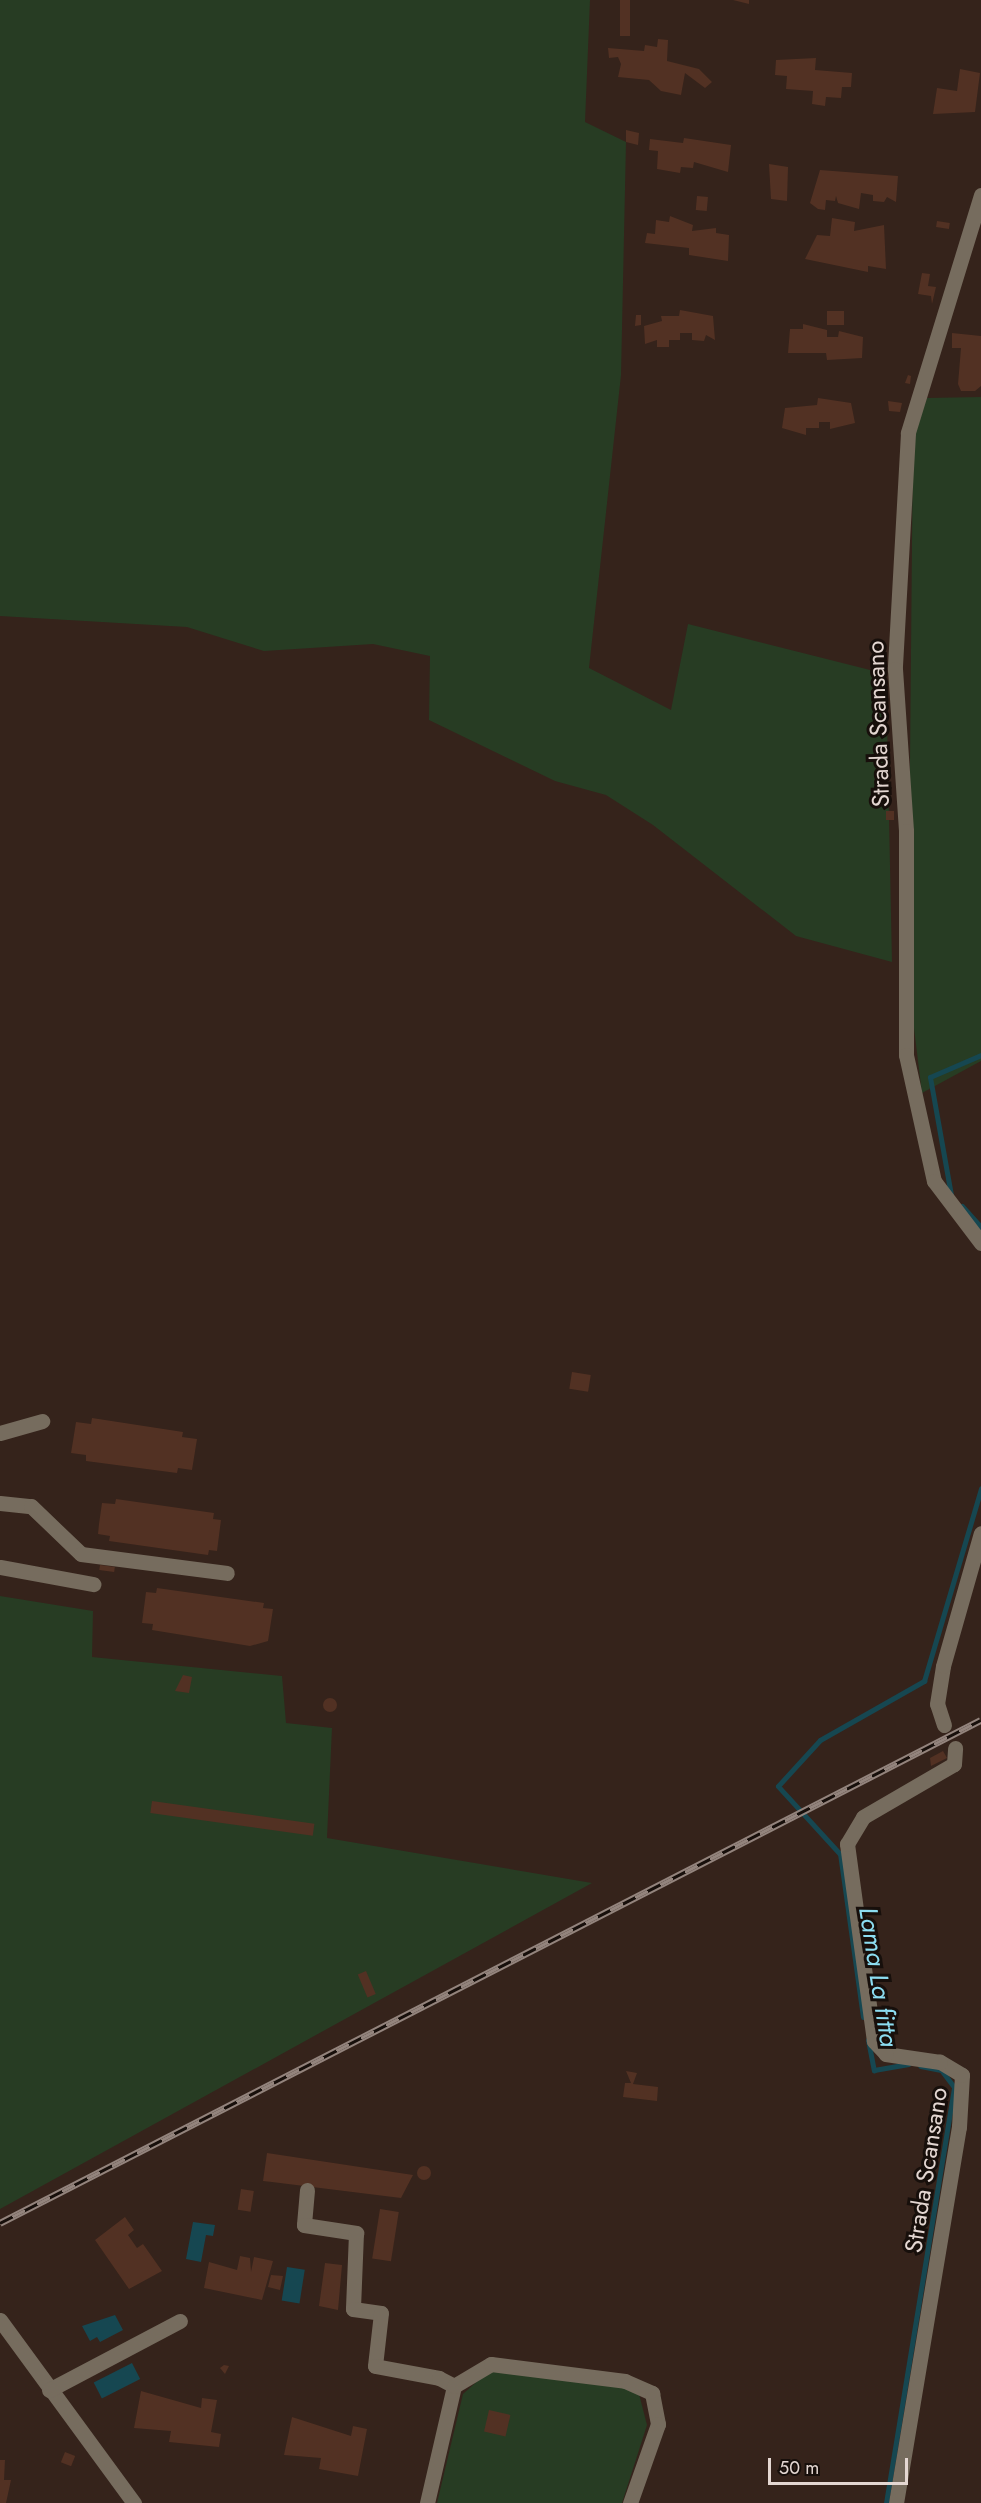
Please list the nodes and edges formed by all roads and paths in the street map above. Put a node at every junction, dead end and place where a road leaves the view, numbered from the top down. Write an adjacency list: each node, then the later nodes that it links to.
1 (981, 195): 2 (street, Strada Scansano)
2 (981, 1242)
3 (42, 1420): 4 (street)
4 (0, 1433)
5 (0, 1503): 8 (street)
6 (981, 1533): 10 (street)
7 (0, 1568): 9 (street)
8 (227, 1573)
9 (93, 1584)
10 (944, 1725)
11 (955, 1748): 20 (street, Strada Scansano)
12 (307, 2190): 15 (street)
13 (0, 2320): 16 (street)
14 (180, 2321): 16 (street)
15 (454, 2386): 18 (street); 19 (street)
16 (49, 2390): 17 (street)
17 (134, 2503)
18 (427, 2503)
19 (630, 2503)
20 (896, 2503)

